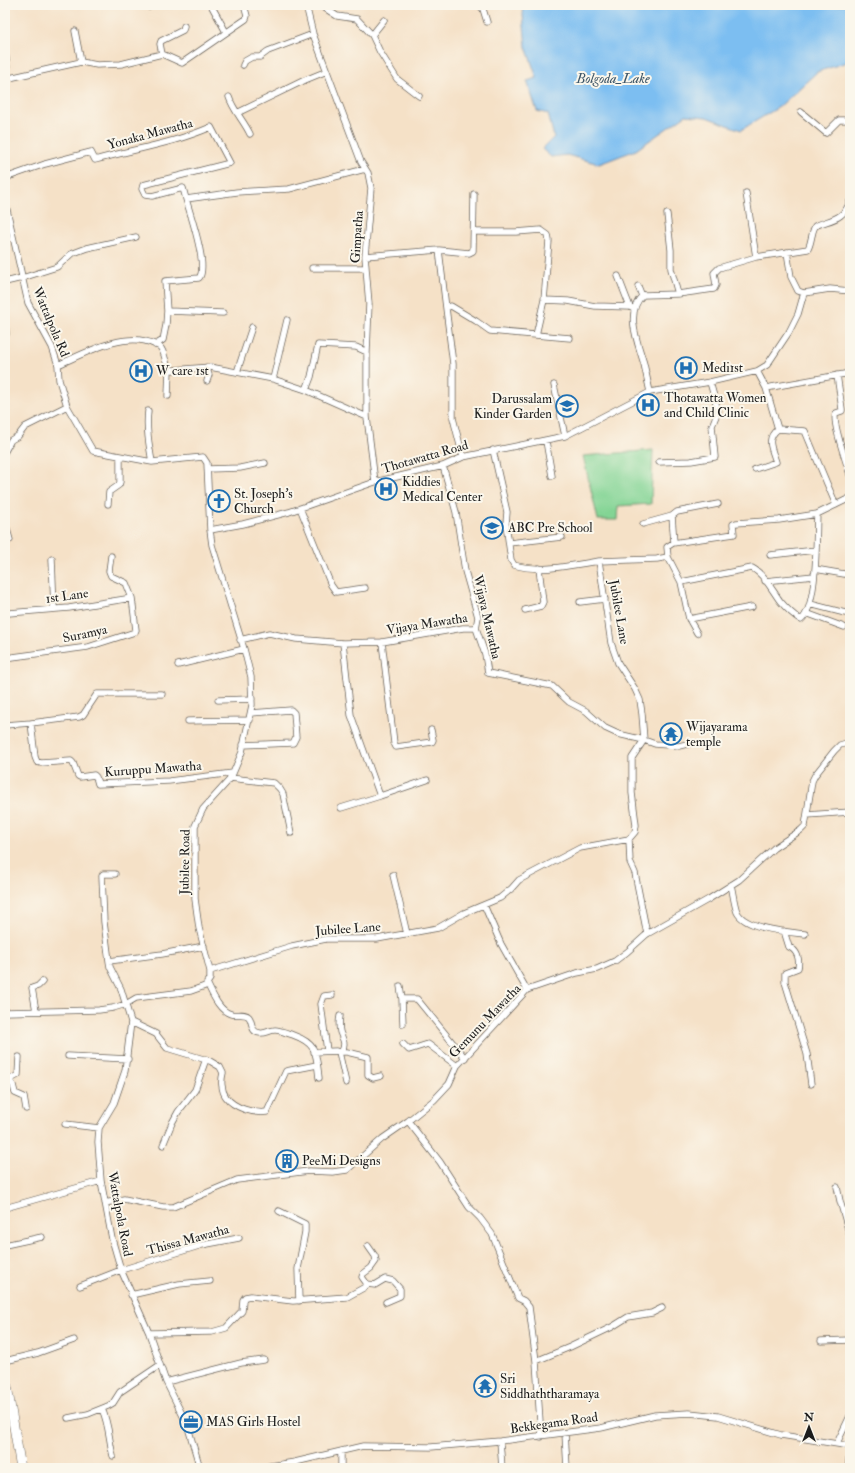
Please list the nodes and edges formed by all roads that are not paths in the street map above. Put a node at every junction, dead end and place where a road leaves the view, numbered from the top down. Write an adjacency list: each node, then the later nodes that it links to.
1 (147, 5): 2 (street)
2 (154, 5)
3 (211, 5): 12 (street)
4 (244, 5): 12 (street)
5 (306, 5): 13 (street, Gimpatha)
6 (320, 5): 14 (street)
7 (479, 5): 9 (street)
8 (384, 20): 14 (street)
9 (487, 22)
10 (184, 26): 16 (street)
11 (75, 31): 17 (street)
12 (226, 32): 16 (street)
13 (313, 34): 18 (street); 19 (street, Gimpatha)
14 (372, 35): 21 (street)
15 (5, 50): 20 (street)
16 (162, 54): 17 (street)
17 (81, 62): 20 (street)
18 (243, 65)
19 (327, 71): 24 (street); 27 (street, Gimpatha)
20 (6, 78)
21 (419, 96)
22 (229, 97): 24 (street)
23 (801, 112): 25 (street)
24 (237, 113): 26 (street)
25 (850, 120)
26 (250, 134)
27 (365, 169): 31 (street); 39 (street, Gimpatha)
28 (5, 178): 31 (street, Yonaka Mawatha)
29 (474, 194): 35 (street)
30 (746, 194): 40 (street)
31 (186, 199): 54 (street)
32 (850, 201): 38 (street)
33 (6, 205): 44 (street, Wattalpola Rd)
34 (667, 214): 49 (street)
35 (474, 232): 37 (street); 51 (street)
36 (136, 237): 44 (street)
37 (439, 250): 39 (street); 52 (street)
38 (787, 252): 40 (street); 48 (street)
39 (365, 256): 42 (street, Gimpatha)
40 (756, 257): 49 (street)
41 (312, 268): 42 (street)
42 (365, 268): 63 (street, Gimpatha)
43 (618, 276): 53 (street)
44 (22, 278): 45 (street); 64 (street, Wattalpola Rd)
45 (5, 282)
46 (638, 286): 50 (street)
47 (850, 290): 48 (street)
48 (804, 293): 67 (street)
49 (678, 294): 50 (street)
50 (642, 296): 53 (street)
51 (544, 300): 53 (street); 60 (street)
52 (446, 308): 60 (street); 88 (street)
53 (632, 308): 77 (street)
54 (167, 311): 55 (street); 62 (street)
55 (223, 313)
56 (5, 320): 59 (street)
57 (287, 320): 71 (street)
58 (252, 327): 68 (street)
59 (6, 334)
60 (536, 335): 61 (street)
61 (570, 338)
62 (156, 345): 64 (street); 66 (street)
63 (367, 352): 76 (street); 81 (street, Gimpatha)
64 (58, 365): 79 (street, Wattalpola Rd)
65 (206, 367): 66 (street); 68 (street); 72 (street)
66 (169, 369): 78 (street)
67 (757, 371): 73 (street, Thotawatta Road); 75 (street)
68 (237, 372): 71 (street)
69 (850, 373): 70 (street)
70 (837, 375): 75 (street); 95 (street)
71 (273, 379): 76 (street)
72 (207, 381)
73 (710, 382): 77 (street, Thotawatta Road); 90 (street)
74 (554, 386): 83 (street)
75 (766, 388): 82 (street)
76 (306, 390): 81 (street)
77 (650, 392): 83 (street, Thotawatta Road)
78 (168, 396)
79 (67, 406): 86 (street); 87 (street)
80 (148, 411): 89 (street)
81 (367, 417): 97 (street, Gimpatha)
82 (778, 429): 94 (street); 101 (street)
83 (566, 436): 84 (street, Thotawatta Road)
84 (546, 441): 85 (street, Thotawatta Road); 96 (street)
85 (493, 450): 88 (street, Thotawatta Road); 110 (street)
86 (5, 451)
87 (120, 456): 89 (street); 99 (street)
88 (462, 457): 92 (street, Thotawatta Road)
89 (152, 462): 93 (street)
90 (659, 462)
91 (265, 463): 93 (street)
92 (443, 466): 97 (street, Thotawatta Road); 136 (street, Wijaya Mawatha)
93 (208, 469): 107 (street)
94 (754, 469)
95 (850, 475)
96 (552, 476)
97 (375, 482): 102 (street, Thotawatta Road)
98 (850, 498): 101 (street)
99 (108, 504)
100 (718, 504): 104 (street)
101 (836, 505): 103 (street)
102 (300, 508): 107 (street, Thotawatta Road); 124 (street)
103 (817, 514): 111 (street); 112 (street)
104 (672, 516): 106 (street); 111 (street)
105 (5, 522): 109 (street)
106 (643, 524)
107 (210, 530): 139 (street, Jubilee Road)
108 (562, 537): 110 (street)
109 (10, 540)
110 (509, 543): 118 (street)
111 (674, 543): 115 (street)
112 (816, 550): 113 (street); 119 (street)
113 (770, 555)
114 (111, 556): 125 (street)
115 (668, 557): 117 (street); 123 (street)
116 (52, 559): 130 (street)
117 (600, 561): 118 (street); 126 (street, Jubilee Lane)
118 (539, 568): 131 (street)
119 (815, 569): 120 (street); 121 (street)
120 (850, 575)
121 (814, 576): 122 (street); 128 (street)
122 (765, 581): 123 (street); 133 (street)
123 (681, 582): 135 (street)
124 (365, 588)
125 (132, 598): 130 (street, 1st Lane); 143 (street, Suramya)
126 (605, 599): 127 (street); 154 (street, Jubilee Lane)
127 (580, 602)
128 (810, 604): 133 (street); 134 (street)
129 (752, 607): 135 (street)
130 (54, 609): 132 (street, 1st Lane)
131 (525, 610)
132 (5, 612)
133 (806, 613): 137 (street)
134 (845, 613)
135 (689, 619): 138 (street)
136 (476, 628): 140 (street, Vijaya Mawatha); 154 (street, Wijaya Mawatha)
137 (844, 628)
138 (697, 633)
139 (240, 640): 141 (street, Vijaya Mawatha); 142 (street, Jubilee Road)
140 (382, 642): 141 (street, Vijaya Mawatha); 153 (street)
141 (343, 643): 160 (street)
142 (244, 649): 144 (street); 146 (street, Jubilee Road)
143 (5, 658)
144 (178, 665)
145 (162, 694): 151 (street)
146 (252, 699): 147 (street); 148 (street, Jubilee Road)
147 (218, 700)
148 (251, 713): 149 (street, Jubilee Road); 157 (street)
149 (250, 720): 150 (street); 157 (street, Jubilee Road)
150 (188, 721)
151 (31, 723): 152 (street); 158 (street, Kuruppu Mawatha)
152 (5, 725)
153 (431, 730)
154 (644, 740): 156 (street); 165 (street)
155 (850, 742): 163 (street, Gemunu Mawatha)
156 (691, 743)
157 (243, 745): 158 (street, Jubilee Road)
158 (232, 775): 164 (street); 174 (street, Jubilee Road)
159 (427, 780): 160 (street)
160 (380, 796): 161 (street)
161 (341, 808)
162 (850, 812): 163 (street)
163 (807, 815): 168 (street, Gemunu Mawatha)
164 (291, 833)
165 (629, 839): 169 (street, Jubilee Lane); 172 (street)
166 (115, 874): 175 (street, Wattalpola Road)
167 (393, 875): 171 (street)
168 (731, 885): 170 (street); 172 (street, Gemunu Mawatha)
169 (484, 905): 171 (street, Jubilee Lane); 180 (street)
170 (784, 931): 173 (street); 204 (street)
171 (407, 934): 176 (street, Jubilee Lane)
172 (647, 934): 180 (street, Gemunu Mawatha)
173 (805, 934)
174 (204, 946): 175 (street); 176 (street, Jubilee Road)
175 (109, 961): 183 (street, Wattalpola Road)
176 (210, 971): 178 (street, Jubilee Road)
177 (42, 982): 184 (street)
178 (207, 983): 183 (street); 191 (street)
179 (400, 986): 182 (street)
180 (527, 990): 195 (street, Gemunu Mawatha)
181 (332, 996): 190 (street)
182 (402, 999): 188 (street); 195 (street)
183 (126, 1004): 184 (street); 187 (street, Wattalpola Road)
184 (36, 1011): 185 (street)
185 (5, 1012)
186 (340, 1016): 192 (street)
187 (131, 1022): 196 (street, Wattalpola Road); 197 (street)
188 (403, 1024)
189 (403, 1044): 199 (street)
190 (328, 1051): 191 (street); 192 (street)
191 (314, 1052): 198 (street)
192 (339, 1052): 200 (street); 203 (street)
193 (68, 1056): 196 (street)
194 (19, 1057): 202 (street)
195 (465, 1058): 199 (street, Gemunu Mawatha)
196 (128, 1059): 208 (street, Wattalpola Road)
197 (206, 1059): 198 (street); 209 (street)
198 (317, 1065): 201 (street)
199 (457, 1066): 206 (street, Gemunu Mawatha)
200 (381, 1076)
201 (319, 1078)
202 (7, 1081): 205 (street)
203 (346, 1083)
204 (811, 1084)
205 (26, 1109)
206 (408, 1121): 212 (street, Gemunu Mawatha); 234 (street)
207 (65, 1124): 208 (street)
208 (99, 1128): 210 (street, Wattalpola Road)
209 (163, 1145)
210 (101, 1181): 212 (street, Wattalpola Road); 213 (street)
211 (837, 1187): 215 (street)
212 (105, 1203): 220 (street, Wattalpola Road)
213 (5, 1208)
214 (279, 1211): 225 (street)
215 (850, 1236)
216 (42, 1237): 218 (street)
217 (239, 1238): 220 (street, Thissa Mawatha)
218 (5, 1245)
219 (368, 1246): 222 (street)
220 (121, 1270): 223 (street, Thissa Mawatha); 224 (street, Wattalpola Road)
221 (210, 1281): 224 (street)
222 (366, 1284): 225 (street); 226 (street)
223 (80, 1286)
224 (131, 1295): 228 (street, Wattalpola Road)
225 (299, 1301): 228 (street)
226 (386, 1302)
227 (662, 1308): 234 (street)
228 (149, 1333): 235 (street, Wattalpola Road)
229 (74, 1340): 233 (street)
230 (850, 1340): 231 (street)
231 (821, 1341)
232 (264, 1360): 237 (street)
233 (5, 1361)
234 (536, 1361): 242 (street)
235 (160, 1366): 237 (street, Wattalpola Road); 238 (street)
236 (5, 1374): 250 (highway)
237 (166, 1382): 251 (street, Wattalpola Road)
238 (102, 1409): 240 (street); 248 (street)
239 (850, 1416): 244 (street)
240 (68, 1418)
241 (565, 1433): 242 (street, Bekkegama Road); 244 (street, Bekkegama Road); 255 (street)
242 (541, 1437): 243 (street, Bekkegama Road)
243 (500, 1441): 246 (street, Bekkegama Road); 254 (street)
244 (837, 1443): 245 (street, Bekkegama Road)
245 (850, 1446)
246 (342, 1451): 249 (street, Bekkegama Road); 253 (street)
247 (850, 1452): 256 (street)
248 (113, 1456)
249 (296, 1465): 252 (street, Bekkegama Road)
250 (21, 1468)
251 (200, 1468)
252 (258, 1468)
253 (341, 1468)
254 (502, 1468)
255 (567, 1468)
256 (848, 1468)

